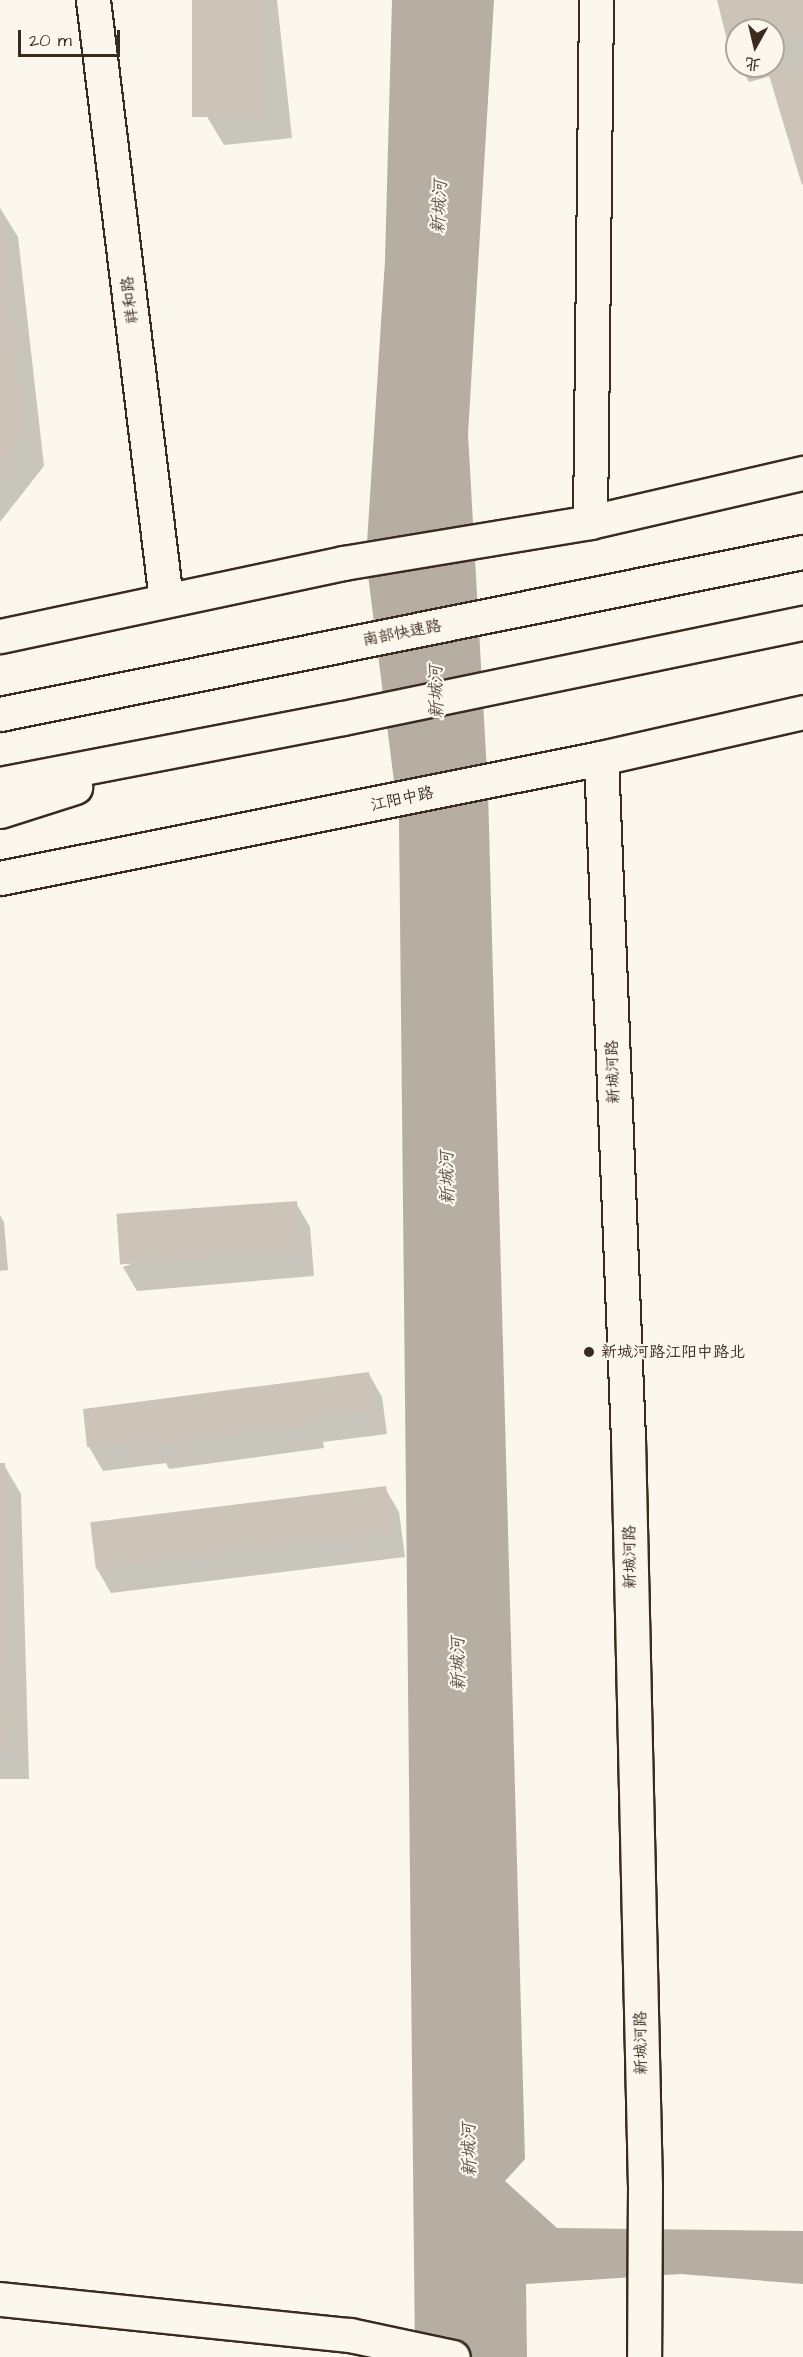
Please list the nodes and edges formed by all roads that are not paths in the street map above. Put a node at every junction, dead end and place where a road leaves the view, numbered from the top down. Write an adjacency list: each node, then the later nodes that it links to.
1 (93, 0): 6 (main road, 祥和路)
2 (596, 0): 4 (main road)
3 (803, 473): 4 (main road)
4 (590, 522): 6 (main road)
5 (803, 552): 9 (main road, 南部快速路)
6 (166, 600): 8 (main road)
7 (803, 623): 13 (main road)
8 (0, 636)
9 (202, 674): 10 (main road); 12 (main road, 南部快速路)
10 (0, 697)
11 (803, 712): 14 (main road, 江阳中路)
12 (0, 714)
13 (218, 740): 15 (main road); 16 (main road)
14 (602, 758): 17 (main road, 江阳中路); 20 (main road, 新城河路)
15 (0, 784)
16 (0, 811)
17 (0, 878)
18 (0, 2299): 19 (main road)
19 (453, 2357)
20 (644, 2357)

